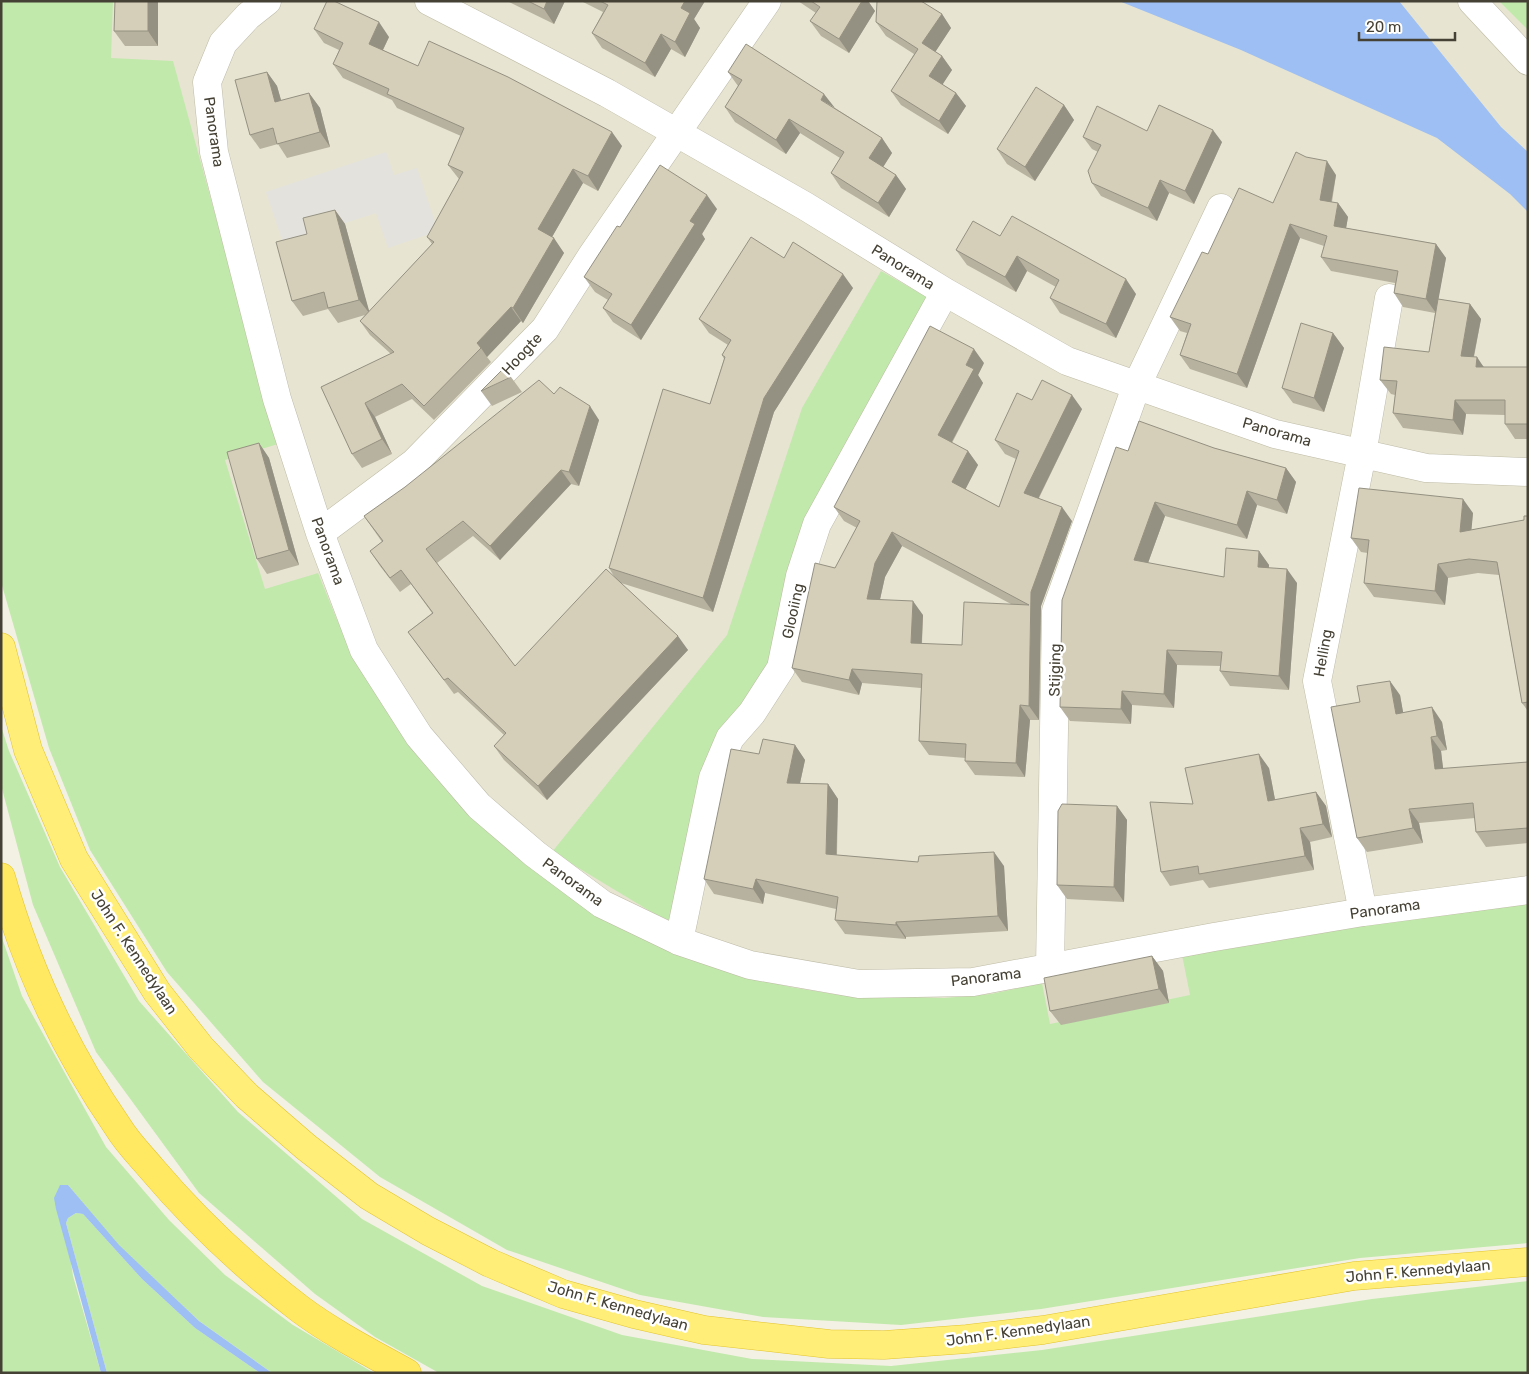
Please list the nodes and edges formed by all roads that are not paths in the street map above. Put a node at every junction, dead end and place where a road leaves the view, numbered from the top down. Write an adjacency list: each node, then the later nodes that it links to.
1 (767, 1): 6 (street)
2 (1472, 1): 5 (street)
3 (442, 4): 6 (street, Panorama)
4 (251, 6): 13 (street, Panorama)
5 (1528, 61)
6 (678, 132): 8 (street, Panorama); 13 (street, Hoogte)
7 (1221, 208): 10 (street)
8 (945, 292): 10 (street, Panorama); 18 (street, Glooiing)
9 (1389, 298): 11 (street)
10 (1136, 387): 11 (street, Panorama); 19 (street, Stijging)
11 (1362, 454): 12 (street, Panorama); 17 (street, Helling)
12 (1528, 472)
13 (320, 533): 18 (street, Panorama)
14 (1, 647): 20 (highway, John F. Kennedylaan)
15 (1, 877): 21 (highway)
16 (1528, 890): 17 (street, Panorama)
17 (1363, 912): 19 (street, Panorama)
18 (679, 942): 19 (street, Panorama)
19 (1050, 968)
20 (1528, 1262)
21 (407, 1373)

